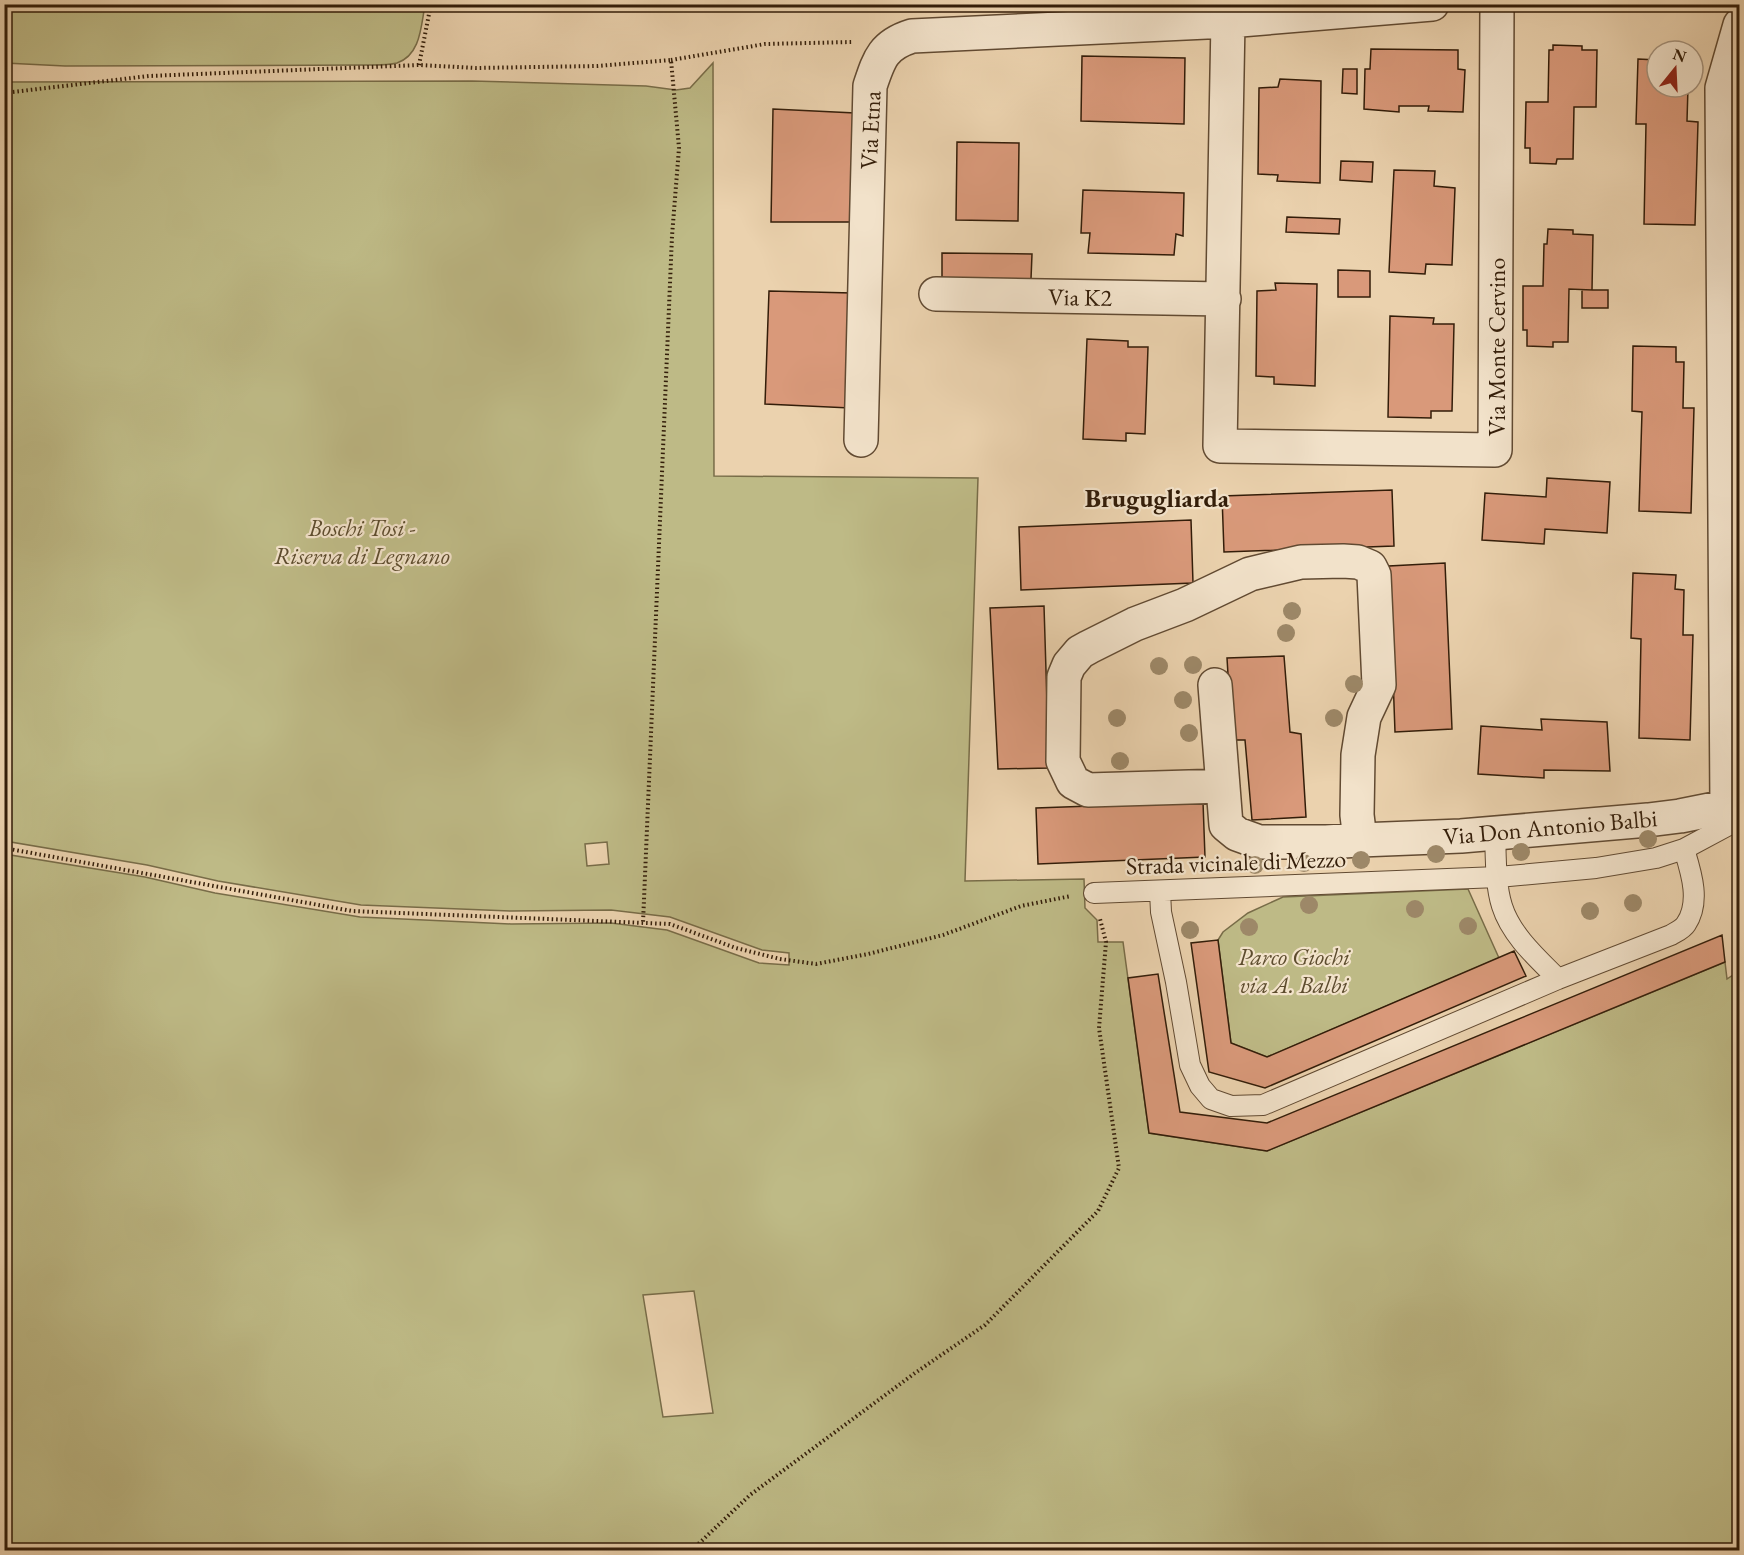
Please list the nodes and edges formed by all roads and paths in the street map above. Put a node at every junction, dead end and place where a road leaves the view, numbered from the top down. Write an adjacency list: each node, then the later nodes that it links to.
1 (431, 4): 8 (path)
2 (1432, 4): 4 (street)
3 (1497, 4): 11 (street, Via Monte Cervino)
4 (1228, 21): 6 (street); 11 (street)
5 (1740, 25): 15 (street)
6 (894, 42): 7 (path); 12 (street, Via Etna)
7 (671, 60): 8 (path); 23 (path)
8 (419, 65): 9 (path)
9 (4, 93)
10 (936, 294): 11 (street, Via K2)
11 (1224, 299)
12 (861, 440)
13 (1215, 684): 14 (street, Via Don Antonio Balbi)
14 (1223, 786): 17 (street, Via Don Antonio Balbi); 17 (street)
15 (1735, 810): 16 (street, Via Don Antonio Balbi); 19 (lane, Strada vicinale di Mezzo)
16 (1495, 832): 17 (street, Via Don Antonio Balbi); 20 (lane)
17 (1360, 840)
18 (4, 848): 23 (path, Strada vicinale di Mezzo)
19 (1684, 849): 20 (lane, Strada vicinale di Mezzo); 24 (lane)
20 (1498, 877): 21 (lane, Strada vicinale di Mezzo); 24 (lane)
21 (1160, 891): 22 (lane, Strada vicinale di Mezzo); 24 (lane)
22 (1094, 893): 23 (path, Strada vicinale di Mezzo); 25 (path)
23 (643, 923)
24 (1558, 979)
25 (692, 1551)

